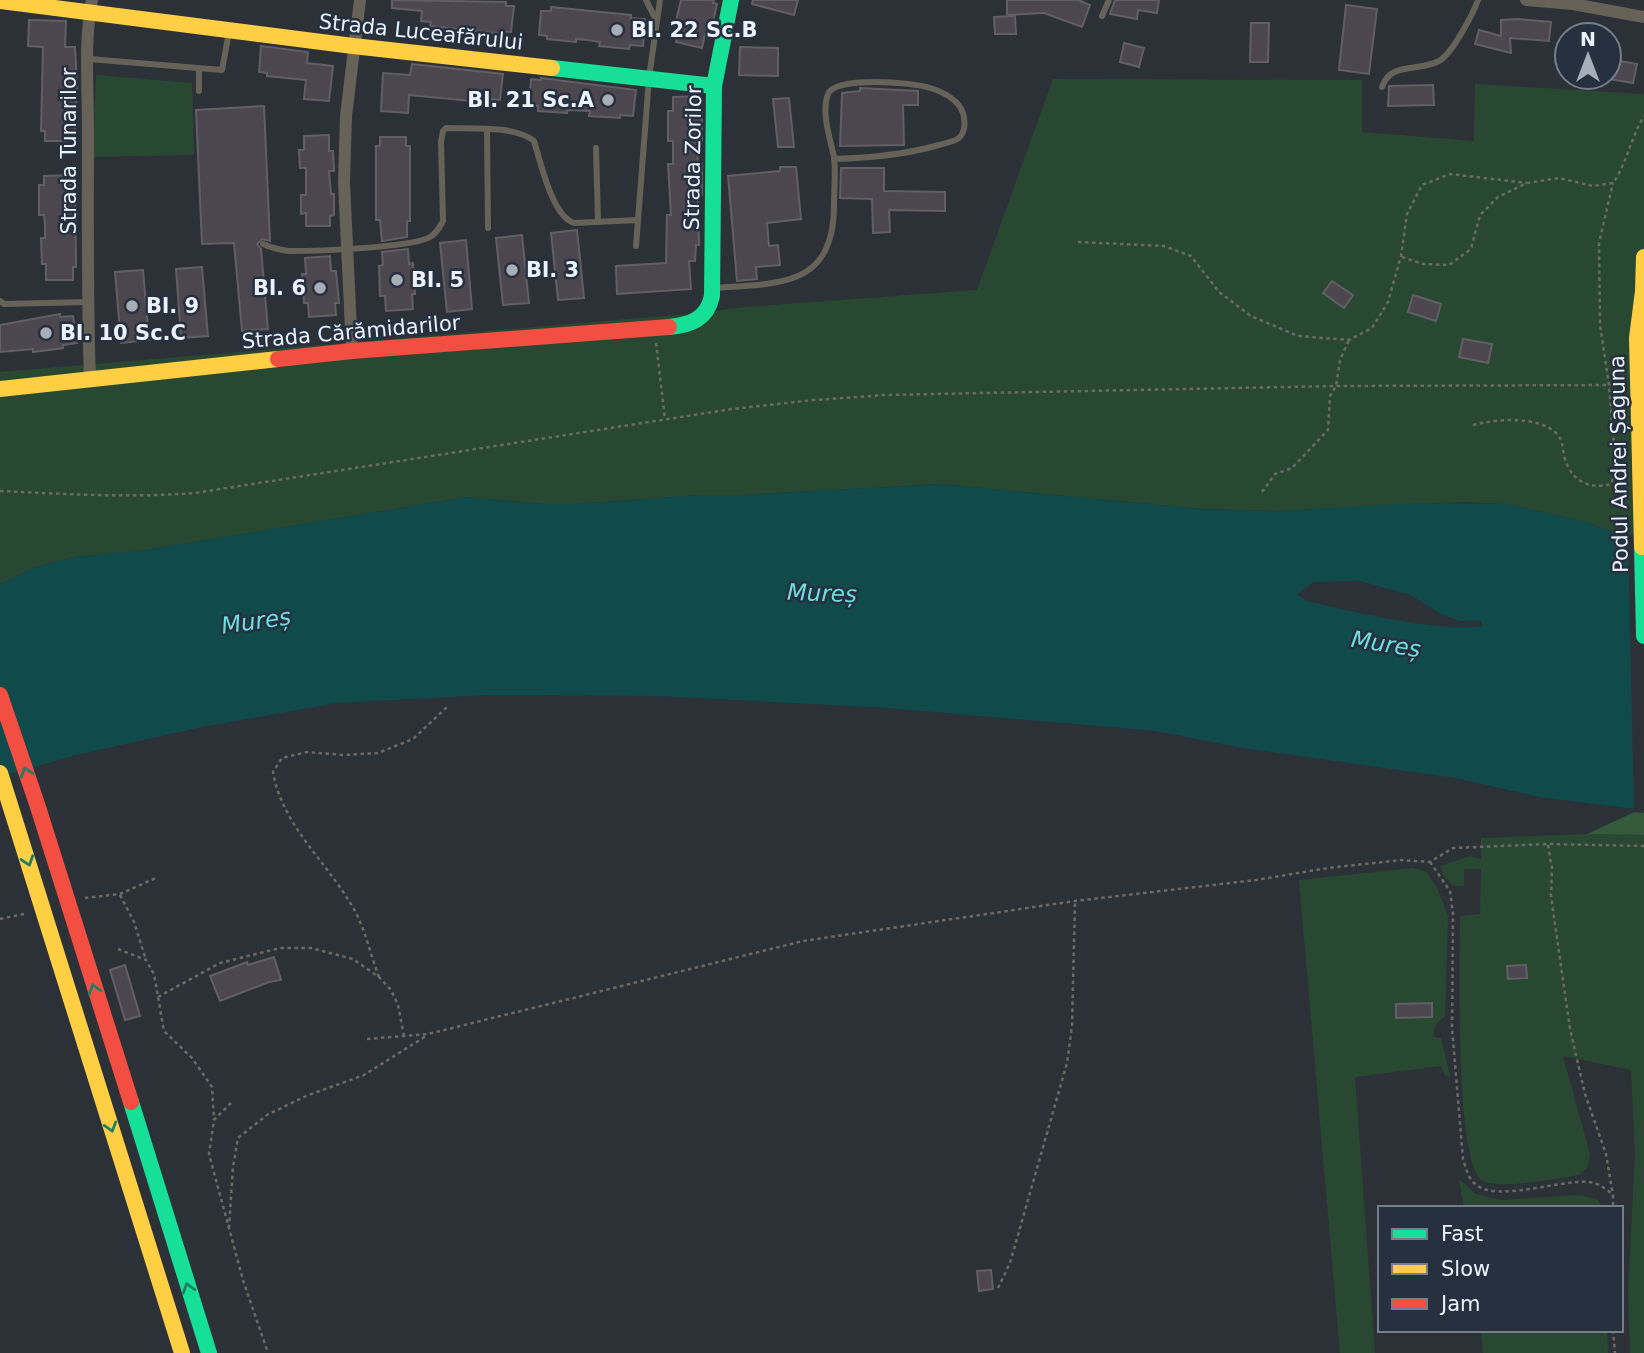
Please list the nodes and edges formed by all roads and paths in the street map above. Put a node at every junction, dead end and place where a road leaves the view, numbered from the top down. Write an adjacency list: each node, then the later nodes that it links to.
1 (360, 0): 14 (street)
2 (646, 0): 12 (lane)
3 (660, 0): 12 (lane)
4 (731, 0): 18 (main road, Strada Zorilor)
5 (1109, 0): 10 (lane)
6 (1478, 0): 19 (lane)
7 (1526, 0): 11 (street)
8 (4, 1): 9 (main road, Strada Luceafărului)
9 (91, 6): 13 (main road, Strada Luceafărului); 15 (street, Strada Tunarilor)
10 (1102, 16)
11 (1644, 17)
12 (657, 21): 17 (lane)
13 (230, 30): 14 (main road, Strada Luceafărului); 16 (lane)
14 (353, 46): 17 (main road, Strada Luceafărului); 33 (street)
15 (89, 59): 16 (lane); 39 (street, Strada Tunarilor)
16 (199, 69): 20 (lane)
17 (649, 78): 18 (main road, Strada Luceafărului); 27 (lane)
18 (713, 86): 36 (main road, Strada Zorilor)
19 (1382, 87)
20 (199, 91)
21 (1644, 116): 26 (path)
22 (487, 130): 28 (lane); 29 (lane); 33 (lane)
23 (596, 148): 28 (lane)
24 (834, 159): 24 (lane); 36 (lane)
25 (1527, 183): 26 (path); 34 (path); 34 (path)
26 (1613, 183): 45 (path)
27 (638, 220): 28 (lane); 32 (lane)
28 (598, 222)
29 (488, 228)
30 (1078, 242): 42 (path)
31 (263, 244): 33 (lane)
32 (636, 246)
33 (345, 249): 43 (street)
34 (1401, 257): 42 (path)
35 (1644, 257): 37 (main road, Podul Andrei Șaguna)
36 (713, 288): 40 (main road, Strada Zorilor)
37 (1644, 292): 53 (main road, Podul Andrei Șaguna)
38 (0, 301): 39 (lane)
39 (88, 302): 44 (street, Strada Tunarilor)
40 (704, 316): 41 (main road, Strada Cărămidarilor)
41 (654, 327): 43 (main road, Strada Cărămidarilor); 49 (path)
42 (1349, 340): 47 (path)
43 (352, 351): 44 (main road, Strada Cărămidarilor)
44 (90, 380): 48 (main road, Strada Cărămidarilor)
45 (1609, 385): 46 (path); 47 (path); 50 (path)
46 (1632, 385)
47 (1336, 386): 49 (path); 52 (path)
48 (0, 388)
49 (665, 419): 51 (path)
50 (1473, 425)
51 (0, 491)
52 (1262, 492)
53 (1644, 636)
54 (0, 695): 77 (main road, one-way to 54)
55 (447, 707): 64 (path)
56 (0, 773): 76 (main road, one-way to 76)
57 (1548, 844): 58 (path); 59 (path); 71 (path)
58 (1644, 846)
59 (1430, 862): 61 (path); 71 (path)
60 (120, 894): 63 (path)
61 (1075, 901): 66 (path); 74 (path)
62 (118, 948): 63 (path)
63 (146, 960): 65 (path)
64 (379, 977): 65 (path); 67 (path)
65 (158, 997): 70 (path)
66 (428, 1034): 67 (path); 73 (path)
67 (404, 1036): 68 (path)
68 (367, 1039)
69 (231, 1103): 70 (path)
70 (214, 1120): 73 (path)
71 (1613, 1195): 72 (path)
72 (1613, 1206)
73 (229, 1228): 78 (path)
74 (998, 1288)
75 (1613, 1332): 79 (path)
76 (182, 1353)
77 (209, 1353)
78 (268, 1353)
79 (1615, 1353)

